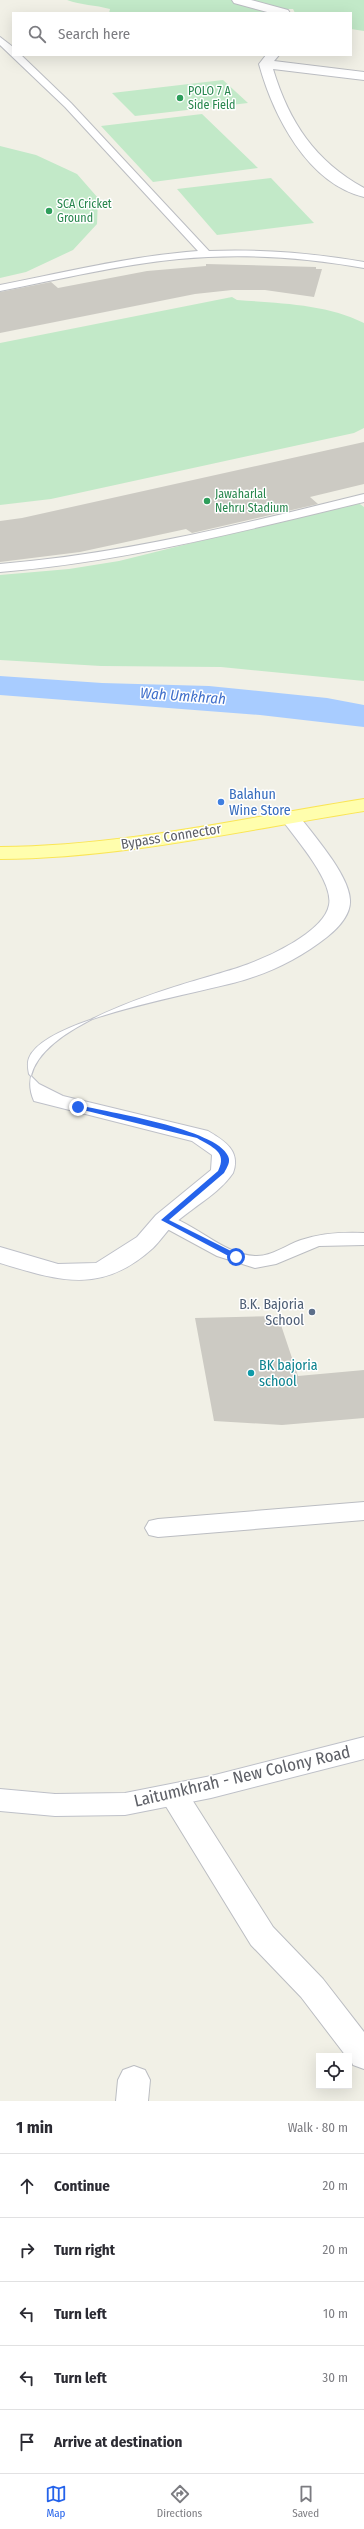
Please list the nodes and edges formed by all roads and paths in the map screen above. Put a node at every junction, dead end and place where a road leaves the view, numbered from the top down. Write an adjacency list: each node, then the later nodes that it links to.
1 (238, 0): 2 (street)
2 (280, 12)
3 (0, 40): 4 (lane)
4 (12, 51)
5 (17, 56): 9 (lane)
6 (269, 60): 7 (street); 8 (street)
7 (364, 76)
8 (364, 193)
9 (206, 254): 10 (lane); 11 (lane)
10 (364, 265)
11 (0, 288)
12 (364, 498): 13 (lane)
13 (0, 568)
14 (364, 804): 15 (main road, Bypass Connector)
15 (290, 817): 16 (main road, Bypass Connector); 17 (street)
16 (0, 853)
17 (164, 1220): 18 (lane); 19 (street)
18 (364, 1239)
19 (0, 1255)
20 (364, 1511): 21 (street)
21 (158, 1528)
22 (364, 1748): 23 (street, Laitumkhrah - New Colony Road)
23 (174, 1795): 24 (street, Laitumkhrah - New Colony Road); 25 (street)
24 (0, 1800)
25 (364, 2056)

